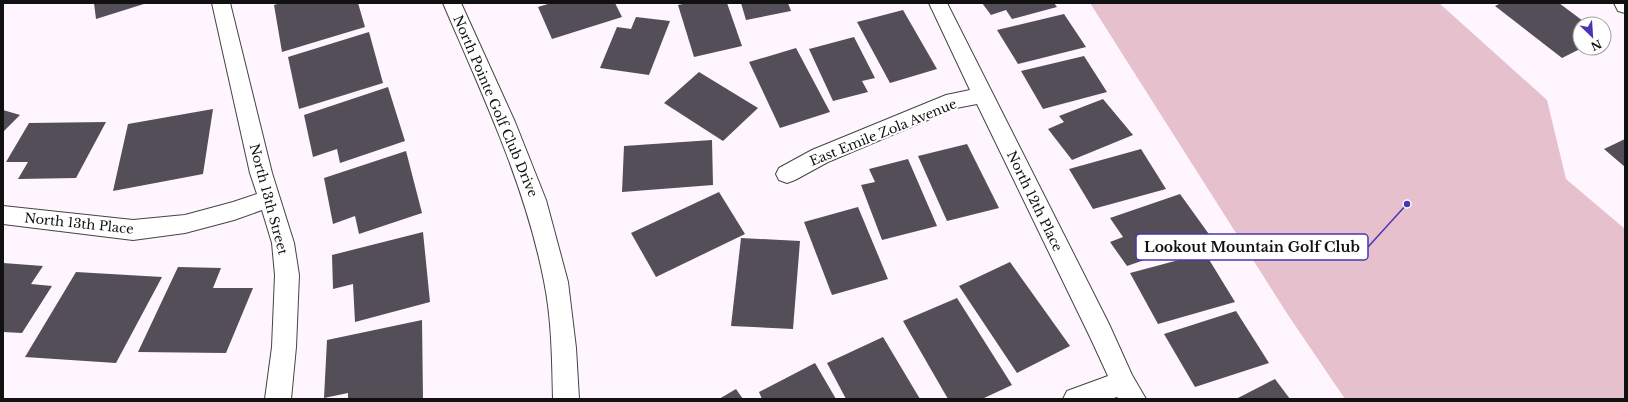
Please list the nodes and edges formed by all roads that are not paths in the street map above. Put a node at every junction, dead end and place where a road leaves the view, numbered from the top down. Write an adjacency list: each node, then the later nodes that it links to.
1 (221, 3): 8 (street, North 13th Street)
2 (452, 3): 12 (street, North Pointe Golf Club Drive)
3 (938, 3): 6 (street, North 12th Place)
4 (1623, 3): 5 (street)
5 (1625, 6)
6 (982, 96): 7 (street, East Emile Zola Avenue); 10 (street, North 12th Place)
7 (787, 174)
8 (270, 198): 9 (street, North 13th Place); 11 (street, North 13th Street)
9 (3, 215)
10 (1128, 391): 13 (street)
11 (278, 399)
12 (566, 399)
13 (1076, 399)

